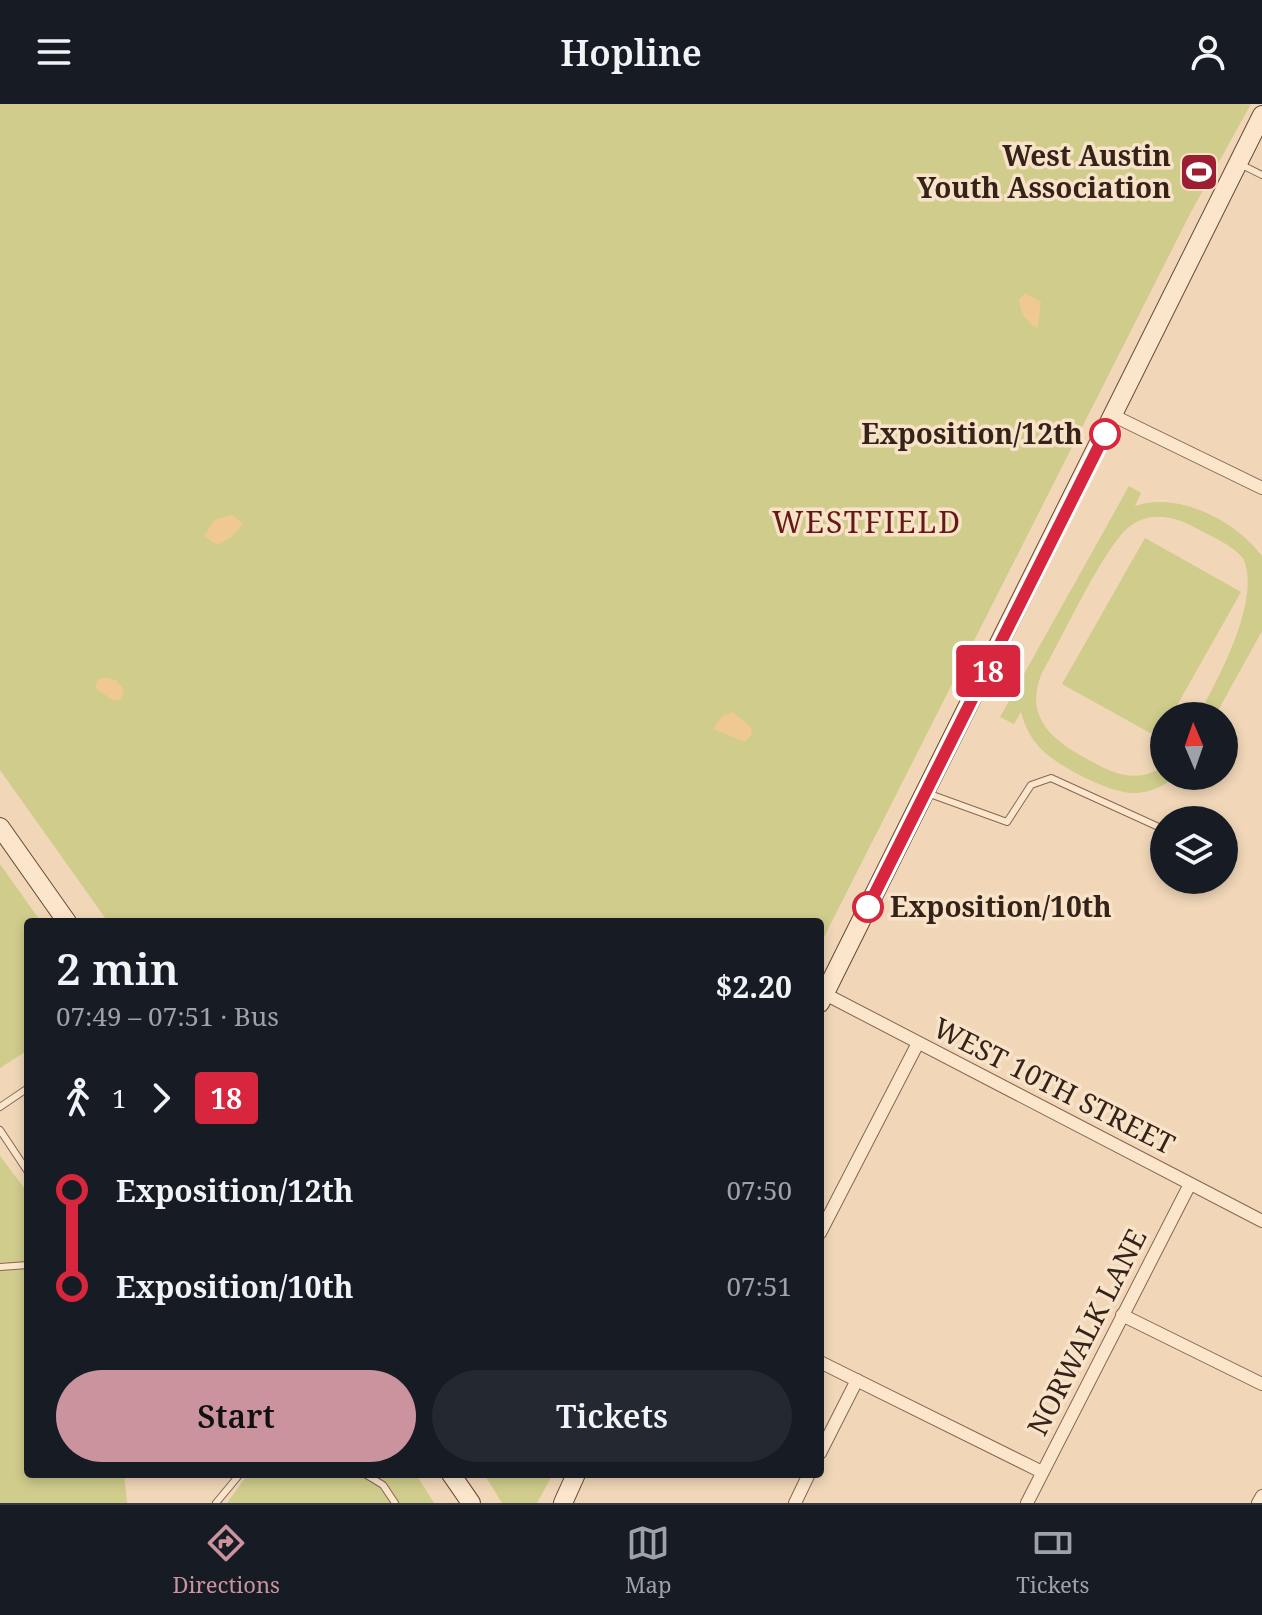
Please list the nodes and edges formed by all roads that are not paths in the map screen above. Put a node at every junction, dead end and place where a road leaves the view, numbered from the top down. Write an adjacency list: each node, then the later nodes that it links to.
1 (1262, 115): 2 (street)
2 (1238, 163): 3 (lane); 4 (street)
3 (1262, 175)
4 (1114, 416): 5 (street); 6 (street)
5 (1262, 488)
6 (927, 793): 7 (lane); 10 (street)
7 (1150, 823)
8 (0, 827): 9 (street)
9 (64, 918)
10 (824, 994)
11 (824, 999): 12 (street, WEST 10TH STREET)
12 (918, 1043): 17 (street, WEST 10TH STREET); 19 (street)
13 (24, 1091): 14 (lane)
14 (0, 1107)
15 (0, 1130): 16 (lane)
16 (24, 1166)
17 (1190, 1184): 18 (street, WEST 10TH STREET); 22 (street, NORWALK LANE)
18 (1262, 1221)
19 (824, 1225)
20 (24, 1265): 21 (lane)
21 (0, 1267)
22 (1122, 1315): 25 (street); 27 (street, NORWALK LANE)
23 (824, 1364): 24 (street)
24 (857, 1380): 26 (street); 27 (street)
25 (1262, 1384)
26 (824, 1445)
27 (1042, 1472): 39 (street, NORWALK LANE)
28 (237, 1478): 34 (lane)
29 (372, 1478): 35 (lane)
30 (454, 1478): 36 (street)
31 (574, 1478): 37 (street)
32 (807, 1478): 38 (street)
33 (1262, 1496): 40 (street)
34 (216, 1503)
35 (395, 1503)
36 (471, 1503)
37 (563, 1503)
38 (795, 1503)
39 (1027, 1503)
40 (1258, 1503)

